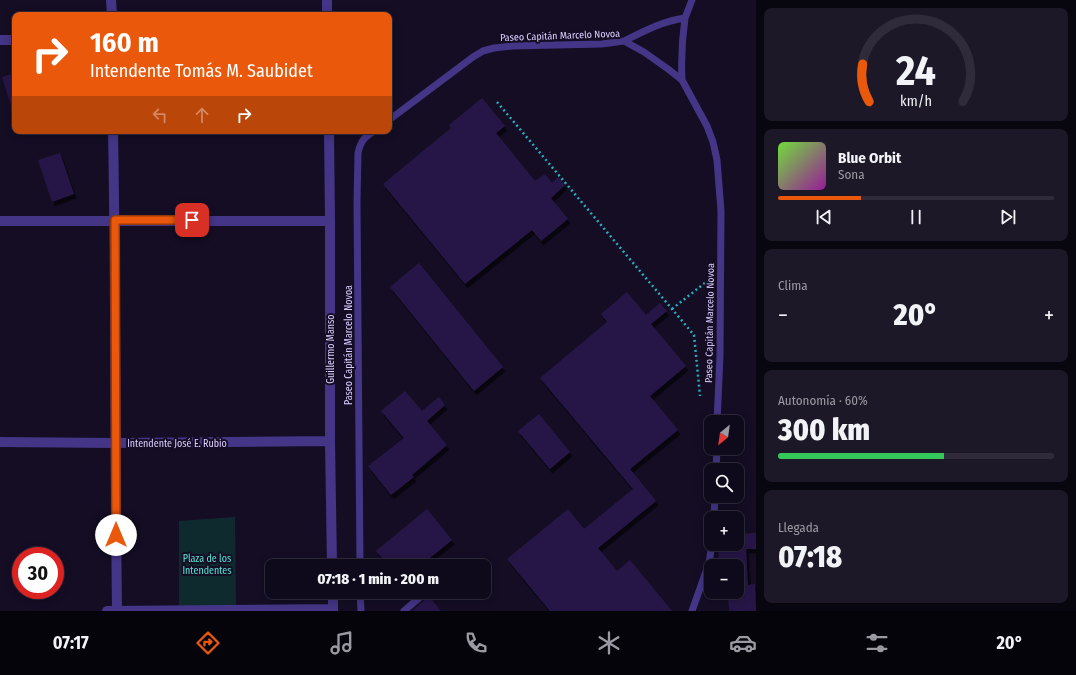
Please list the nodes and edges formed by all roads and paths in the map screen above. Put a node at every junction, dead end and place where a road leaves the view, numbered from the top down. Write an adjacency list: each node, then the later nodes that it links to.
1 (111, 0): 4 (street)
2 (327, 0): 5 (street)
3 (692, 0): 6 (lane)
4 (112, 12)
5 (327, 12)
6 (685, 18): 9 (lane); 10 (lane)
7 (0, 40): 8 (street)
8 (12, 40)
9 (624, 41): 10 (lane, Paseo Capitán Marcelo Novoa); 12 (lane, Paseo Capitán Marcelo Novoa)
10 (682, 80): 19 (lane, Paseo Capitán Marcelo Novoa)
11 (497, 102): 20 (path)
12 (392, 118)
13 (113, 134): 16 (street)
14 (329, 134): 18 (street, Guillermo Manso)
15 (370, 134): 28 (lane, Paseo Capitán Marcelo Novoa)
16 (115, 220): 17 (street); 18 (street); 25 (street)
17 (0, 221)
18 (330, 221): 23 (street, Guillermo Manso)
19 (720, 271): 20 (path); 22 (lane, Paseo Capitán Marcelo Novoa)
20 (672, 308): 21 (path)
21 (700, 396)
22 (717, 415)
23 (330, 441): 25 (street, Intendente José E. Rubio); 27 (street, Guillermo Manso)
24 (0, 442): 25 (street, Intendente José E. Rubio)
25 (115, 443): 34 (street)
26 (711, 551): 37 (lane)
27 (332, 559)
28 (360, 559)
29 (333, 599): 32 (street)
30 (360, 599): 35 (lane)
31 (418, 599): 36 (lane)
32 (333, 610): 34 (street)
33 (107, 611): 34 (street)
34 (117, 611)
35 (360, 611)
36 (404, 611)
37 (692, 611)

